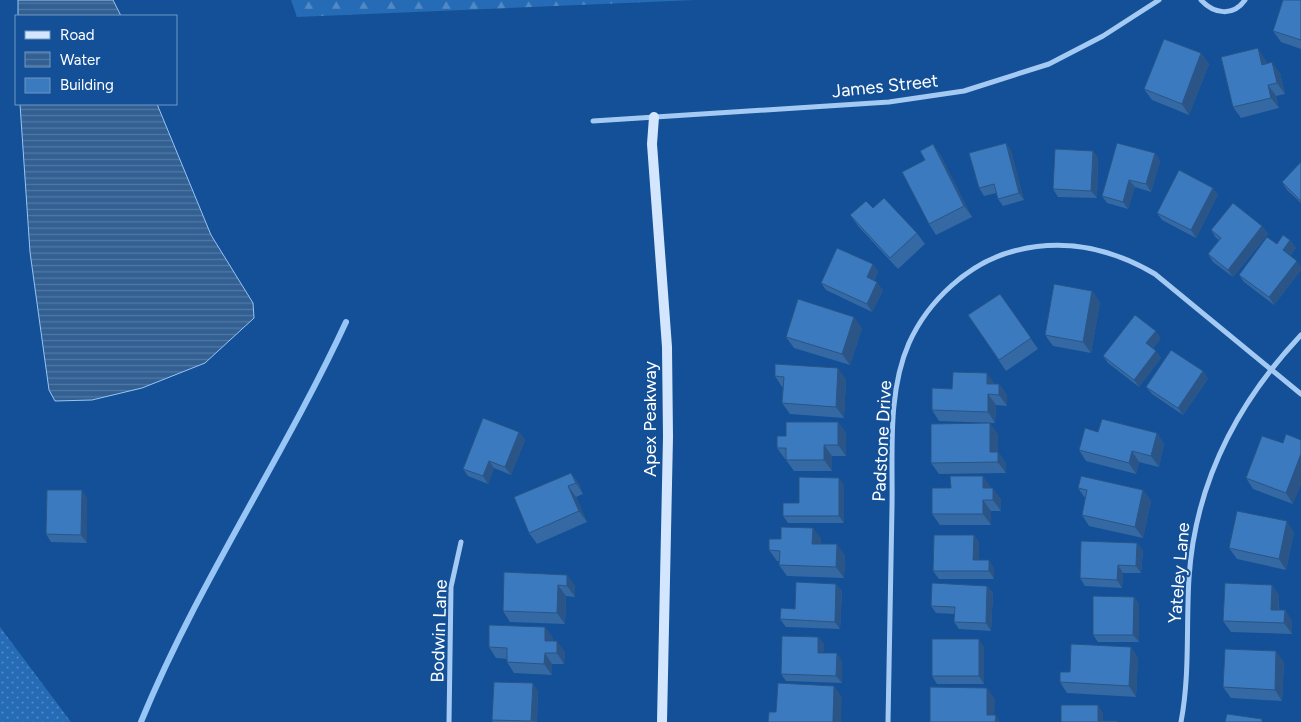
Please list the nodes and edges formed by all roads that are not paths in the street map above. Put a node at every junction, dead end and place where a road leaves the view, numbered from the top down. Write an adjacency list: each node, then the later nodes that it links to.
1 (1159, 0): 4 (street, James Street)
2 (1201, 0): 3 (street)
3 (1245, 0)
4 (654, 118): 5 (street, James Street); 11 (main road, Apex Peakway)
5 (593, 121)
6 (1301, 335): 7 (street, Yateley Lane)
7 (1271, 370): 8 (street, Padstone Drive); 12 (street, Padstone Drive); 13 (street, Yateley Lane)
8 (1301, 394)
9 (461, 542): 10 (street, Bodwin Lane)
10 (449, 722)
11 (662, 722)
12 (888, 722)
13 (1181, 722)

